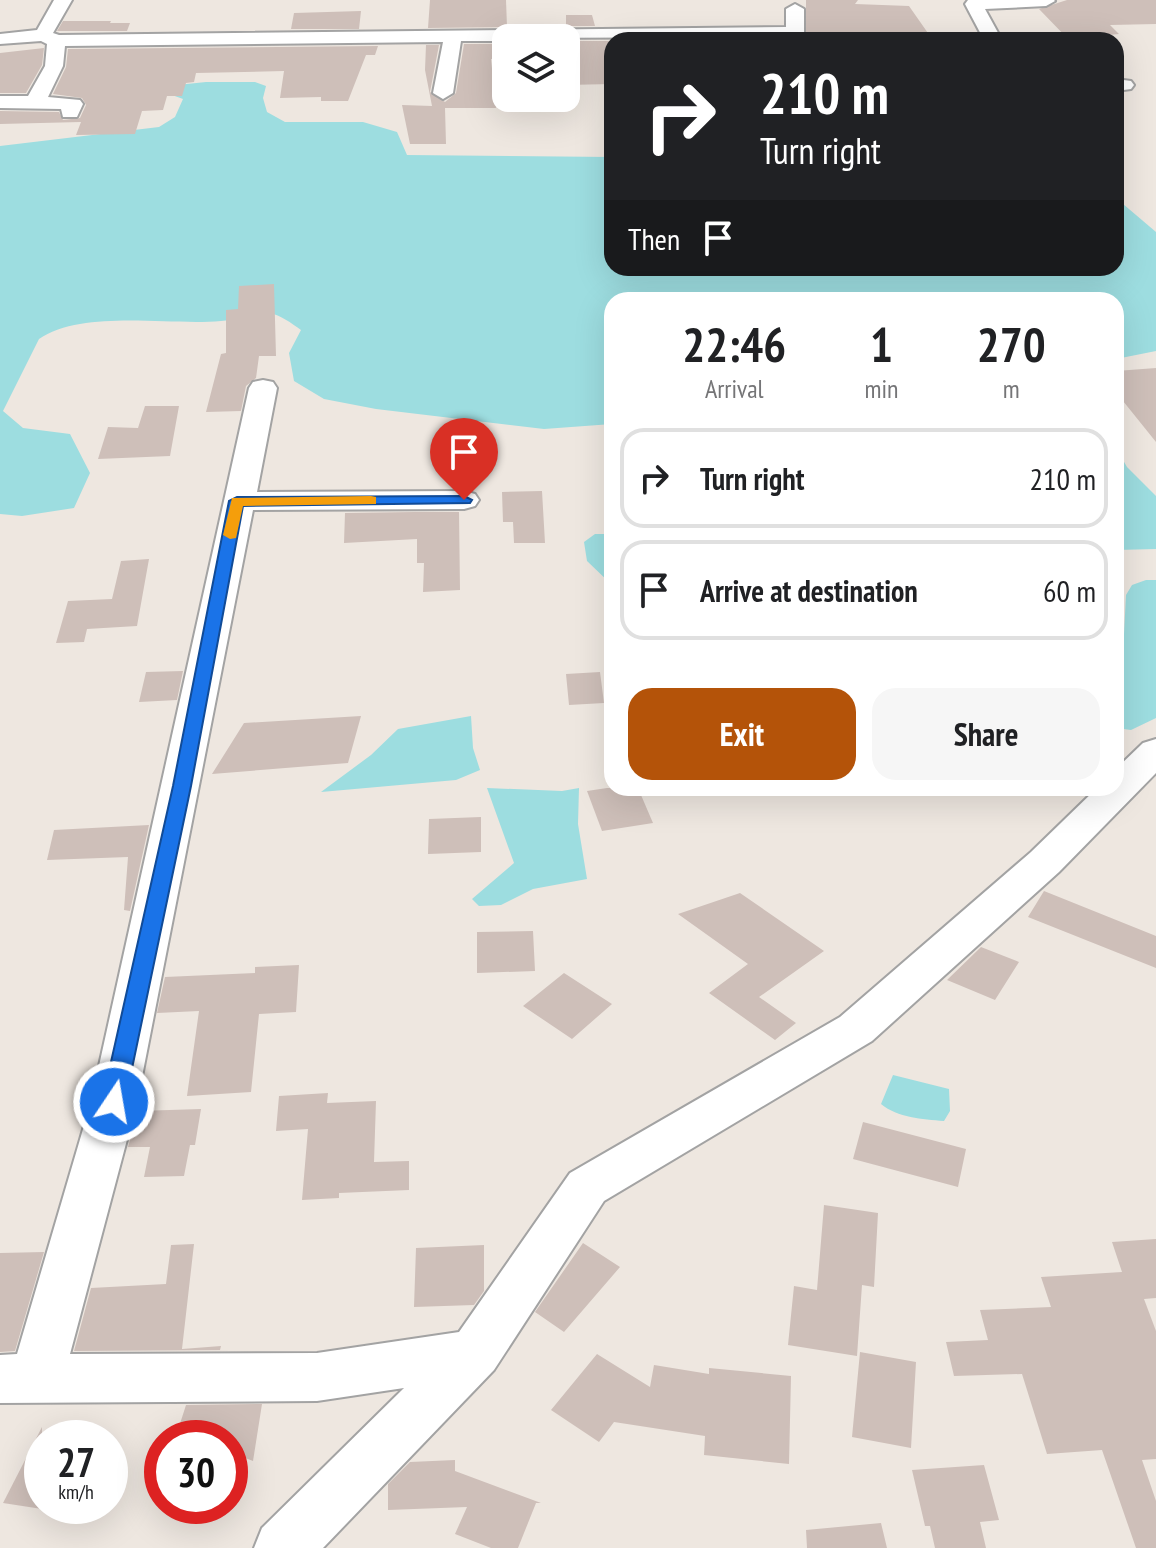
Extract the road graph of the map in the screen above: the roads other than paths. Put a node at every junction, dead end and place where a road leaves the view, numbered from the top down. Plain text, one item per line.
1 (63, 0) edge
2 (1046, 1) edge
3 (795, 9) dead end
4 (795, 32) edge
5 (989, 32) edge
6 (604, 35) edge
7 (453, 37) junction
8 (50, 38) junction
9 (0, 39) edge
10 (443, 93) dead end
11 (0, 102) edge
12 (35, 102) junction
13 (70, 113) dead end
14 (263, 388) dead end
15 (464, 500) dead end
16 (237, 501) junction
17 (1156, 751) edge
18 (1124, 783) edge
19 (1111, 796) edge
20 (475, 1353) junction
21 (18, 1378) edge
22 (283, 1548) edge

1 - 8 street
2 - 5 street
3 - 4 street
6 - 7 street
7 - 8 street
7 - 10 street
8 - 9 street
8 - 12 street
11 - 12 street
12 - 13 street
14 - 16 street
15 - 16 street
16 - 21 street
17 - 18 street
19 - 20 street
20 - 21 street
20 - 22 street

